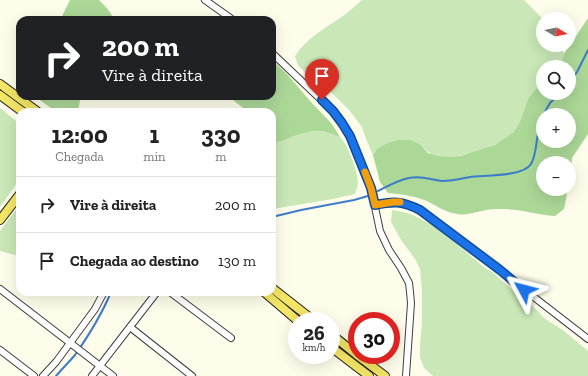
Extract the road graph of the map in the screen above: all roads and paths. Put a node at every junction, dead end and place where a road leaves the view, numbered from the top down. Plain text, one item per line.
1 (204, 0) edge
2 (227, 16) edge
3 (276, 57) edge
4 (0, 84) edge
5 (0, 95) edge
6 (16, 96) edge
7 (22, 100) edge
8 (18, 108) edge
9 (33, 108) edge
10 (16, 199) edge
11 (375, 205) junction
12 (0, 220) edge
13 (0, 289) edge
14 (276, 291) edge
15 (102, 296) edge
16 (154, 296) edge
17 (175, 296) edge
18 (269, 296) edge
19 (288, 312) edge
20 (303, 312) edge
21 (130, 327) junction
22 (231, 338) dead end
23 (588, 339) edge
24 (340, 341) edge
25 (72, 344) junction
26 (348, 348) edge
27 (0, 350) edge
28 (340, 354) edge
29 (369, 364) edge
30 (100, 366) junction
31 (34, 376) edge
32 (43, 376) edge
33 (92, 376) edge
34 (113, 376) edge
35 (192, 376) edge
36 (369, 376) edge
37 (385, 376) edge
38 (406, 376) edge

1 - 2 street
3 - 11 street
4 - 6 main road
5 - 8 main road
7 - 9 main road
10 - 12 main road
11 - 23 street
11 - 38 street
13 - 25 street
14 - 20 main road
15 - 25 street
16 - 21 street
17 - 22 street
18 - 19 main road
21 - 30 street
21 - 35 street
24 - 26 main road
25 - 30 street
25 - 32 street
27 - 31 street
28 - 36 main road
29 - 37 main road
30 - 33 street
30 - 34 street

